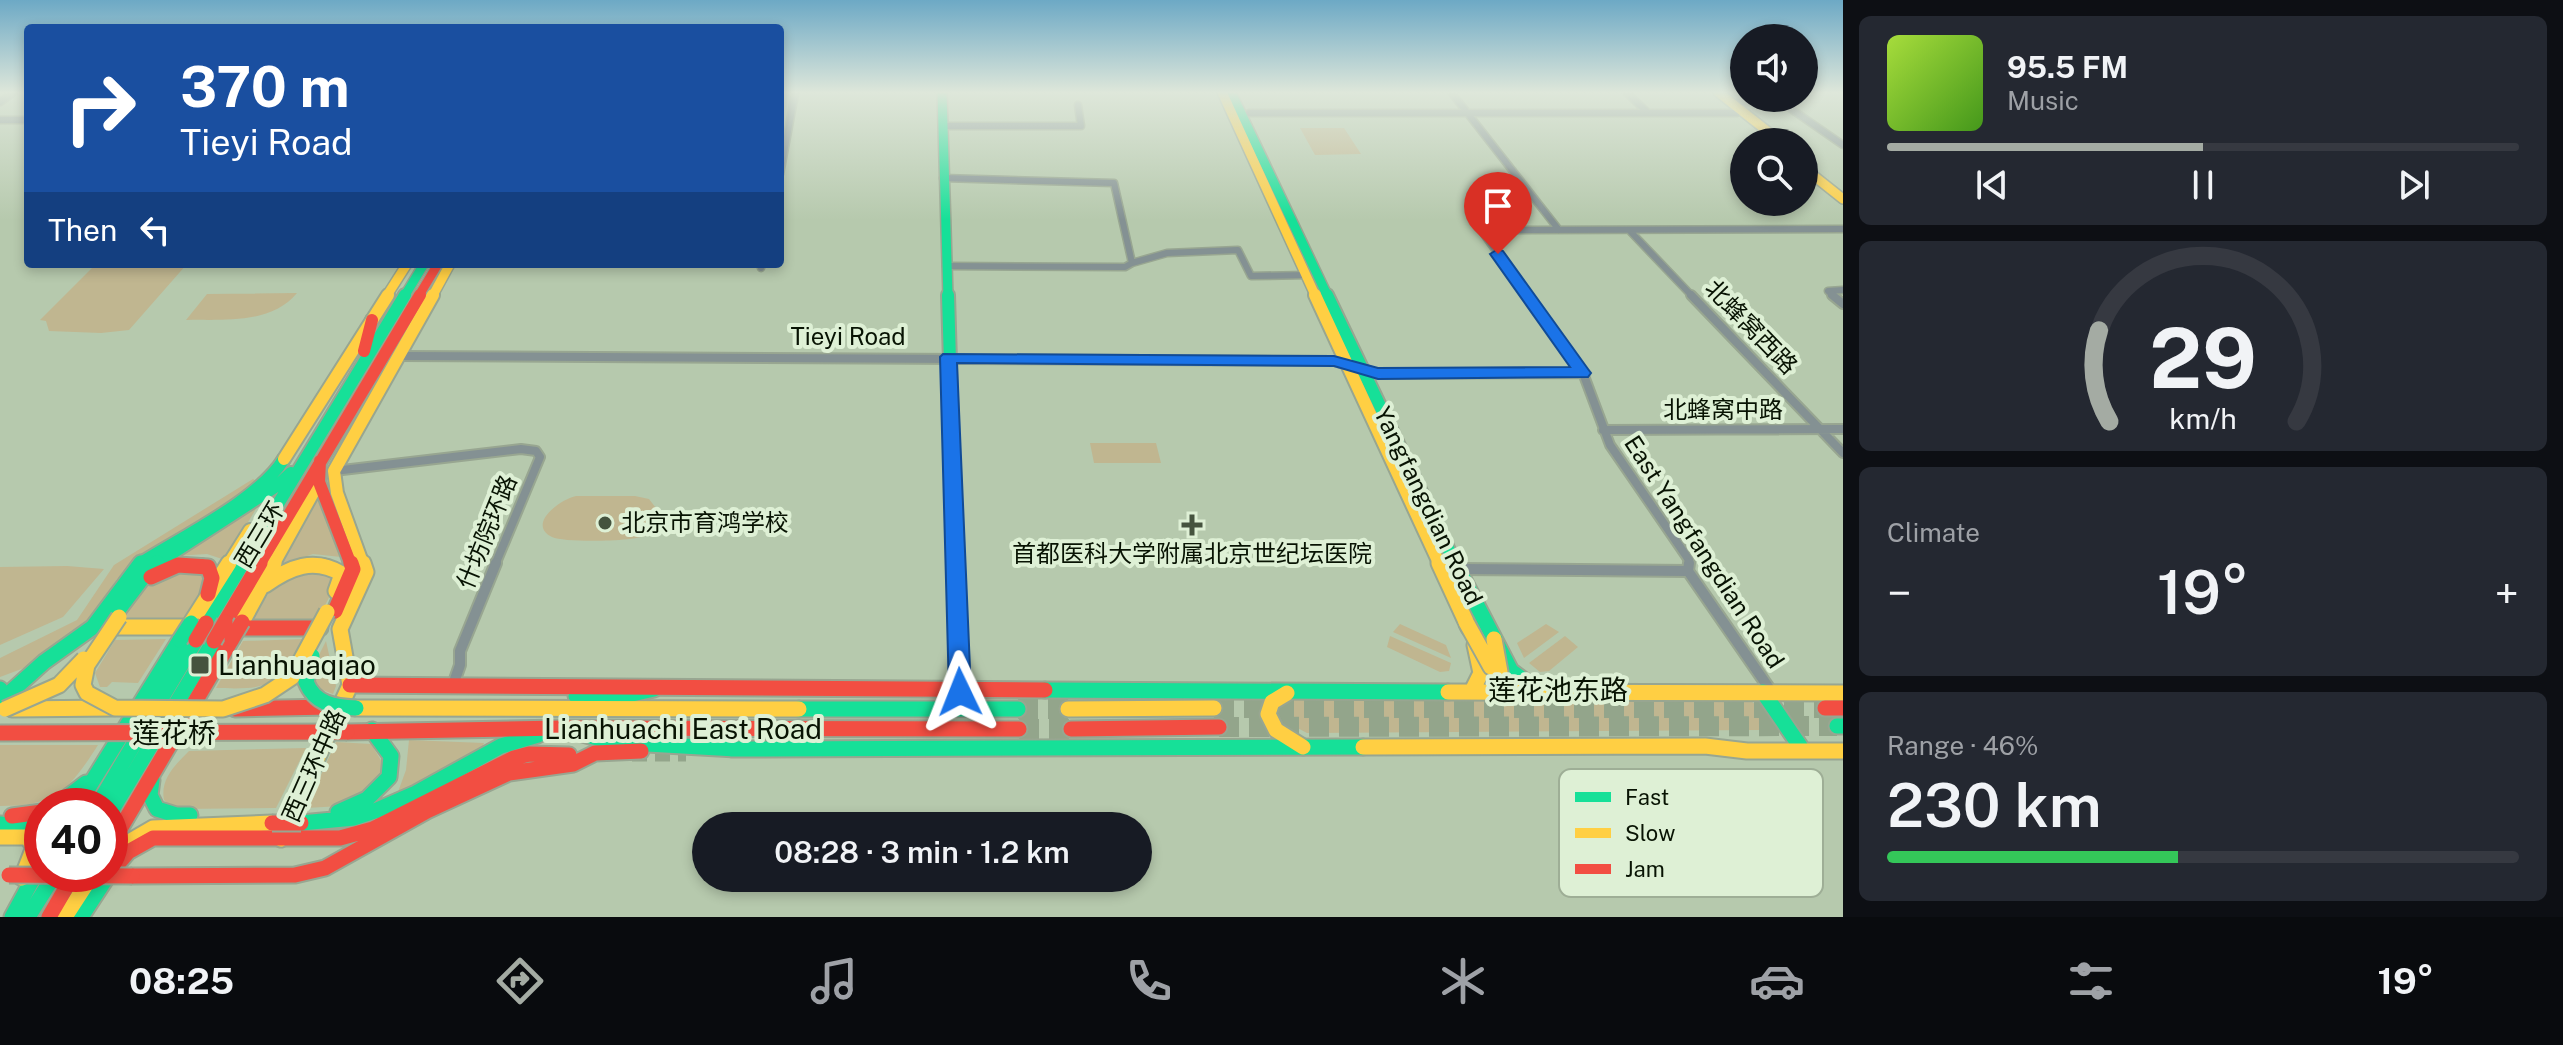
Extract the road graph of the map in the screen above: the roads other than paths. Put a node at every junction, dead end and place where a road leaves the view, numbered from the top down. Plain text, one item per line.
1 (942, 135) edge
2 (1242, 135) edge
3 (1250, 135) edge
4 (1485, 135) edge
5 (1818, 172) edge
6 (943, 178) junction
7 (1818, 179) edge
8 (1843, 192) edge
9 (1843, 199) edge
10 (1843, 229) edge
11 (1559, 230) junction
12 (1629, 230) junction
13 (1132, 263) junction
14 (946, 266) junction
15 (404, 268) edge
16 (422, 268) edge
17 (435, 268) edge
18 (448, 268) edge
19 (1307, 275) junction
20 (442, 281) junction
21 (1843, 290) edge
22 (1843, 304) edge
23 (372, 320) junction
24 (391, 338) junction
25 (399, 356) junction
26 (948, 357) junction
27 (1356, 367) junction
28 (358, 371) junction
29 (1583, 373) junction
30 (1821, 429) junction
31 (1843, 429) edge
32 (1603, 430) junction
33 (1843, 453) edge
34 (320, 459) junction
35 (304, 461) junction
36 (334, 471) junction
37 (319, 482) junction
38 (278, 485) junction
39 (1458, 569) junction
40 (1688, 571) junction
41 (260, 588) junction
42 (207, 599) junction
43 (331, 611) junction
44 (115, 618) junction
45 (1466, 622) junction
46 (93, 627) junction
47 (340, 629) junction
48 (1494, 639) junction
49 (44, 662) junction
50 (0, 682) edge
51 (350, 685) junction
52 (453, 685) junction
53 (1475, 687) junction
54 (1532, 687) junction
55 (654, 689) junction
56 (1290, 691) junction
57 (960, 692) junction
58 (1767, 692) junction
59 (1843, 693) edge
60 (2, 702) edge
61 (532, 706) junction
62 (330, 707) junction
63 (115, 708) junction
64 (1214, 708) tunnel mouth
65 (1825, 708) tunnel mouth
66 (1843, 708) edge
67 (223, 709) junction
68 (1018, 709) tunnel mouth
69 (1068, 709) tunnel mouth
70 (1219, 727) tunnel mouth
71 (561, 728) junction
72 (1019, 729) tunnel mouth
73 (1071, 729) tunnel mouth
74 (372, 730) junction
75 (347, 732) joint
76 (0, 733) edge
77 (1705, 746) junction
78 (1800, 746) junction
79 (1843, 748) edge
80 (736, 749) junction
81 (1305, 749) junction
82 (569, 755) dead end
83 (106, 761) junction
84 (152, 775) junction
85 (82, 788) edge
86 (89, 788) edge
87 (108, 788) edge
88 (125, 788) edge
89 (428, 805) junction
90 (0, 815) edge
91 (24, 816) edge
92 (128, 816) edge
93 (273, 818) junction
94 (302, 819) junction
95 (0, 824) edge
96 (24, 824) edge
97 (0, 837) edge
98 (281, 839) junction
99 (128, 843) edge
100 (128, 851) edge
101 (4, 875) edge
102 (25, 892) edge
103 (44, 892) edge
104 (64, 892) edge
105 (81, 892) edge
106 (98, 892) edge
107 (3, 917) edge
108 (12, 917) edge
109 (28, 917) edge
110 (49, 917) edge
111 (65, 917) edge
112 (81, 917) edge

1 - 6 main road
2 - 19 main road, Yangfangdian Road
3 - 27 main road, Yangfangdian Road
4 - 11 street
5 - 8 main road
6 - 13 street
6 - 14 main road
7 - 9 main road
10 - 12 street
11 - 12 street
11 - 29 street, East Yangfangdian Road
12 - 30 street, 北蜂窝西路
13 - 14 street
13 - 19 street
14 - 26 main road
15 - 23 main road
16 - 28 main road, 西三环
17 - 24 main road
18 - 20 main road
19 - 27 main road, Yangfangdian Road
20 - 24 main road
20 - 25 main road
21 - 22 street
23 - 28 main road
23 - 46 main road
24 - 34 main road, 西三环
25 - 26 street, Tieyi Road
25 - 36 main road
26 - 27 street, Tieyi Road
26 - 57 main road
27 - 29 street, Tieyi Road
27 - 39 main road, Yangfangdian Road
27 - 45 main road, Yangfangdian Road
28 - 35 main road, 西三环
29 - 32 street, East Yangfangdian Road
30 - 31 street, 北蜂窝中路
30 - 32 street, 北蜂窝中路
30 - 33 street, 北蜂窝西路
32 - 40 street, East Yangfangdian Road
34 - 37 main road
34 - 88 main road, 西三环, bridge
35 - 38 main road
35 - 87 main road, 西三环, bridge
36 - 47 main road
36 - 52 street, 什坊院环路
37 - 41 main road
37 - 43 main road
38 - 42 main road
38 - 44 main road
39 - 40 street
39 - 48 main road, Yangfangdian Road
40 - 58 street, East Yangfangdian Road
41 - 43 main road
41 - 84 main road, bridge
42 - 44 main road
42 - 83 main road, bridge
43 - 62 main road, bridge
43 - 67 main road, bridge
44 - 60 main road, bridge
44 - 63 main road, bridge
45 - 48 main road, bridge
45 - 53 main road, bridge
46 - 47 main road
46 - 49 main road
47 - 51 main road, 西三环中路
48 - 54 main road, Yangfangdian Road
49 - 50 main road
49 - 60 main road
51 - 52 main road
51 - 98 main road, 西三环中路
52 - 55 main road
53 - 54 main road, 莲花池东路
53 - 56 main road, 莲花池东路
54 - 58 main road, 莲花池东路
55 - 57 main road, Lianhuachi East Road
55 - 61 main road
56 - 57 main road, 莲花池东路
56 - 81 main road
58 - 59 main road, 莲花池东路
58 - 78 main road
60 - 63 main road, bridge
61 - 62 main road, Lianhuachi East Road, bridge
61 - 68 main road, Lianhuachi East Road
62 - 67 main road, bridge
63 - 67 main road, bridge
64 - 69 main road
65 - 66 main road
70 - 73 main road
71 - 72 main road, Lianhuachi East Road
71 - 74 main road, Lianhuachi East Road
71 - 80 main road
71 - 94 main road
74 - 75 main road, Lianhuachi East Road
74 - 94 main road
75 - 76 main road, 莲花桥, bridge
77 - 78 main road
77 - 79 main road
77 - 81 main road
78 - 79 main road
80 - 81 main road, Lianhuachi East Road
80 - 89 main road
82 - 89 main road
83 - 85 main road
83 - 86 main road
84 - 92 main road
84 - 93 main road
89 - 98 main road
89 - 101 main road, bridge
90 - 91 main road
93 - 94 main road
93 - 99 main road
95 - 96 main road
97 - 107 main road
98 - 100 main road, 西三环中路
102 - 108 main road
103 - 109 main road
104 - 110 main road
105 - 111 main road
106 - 112 main road, 西三环中路

